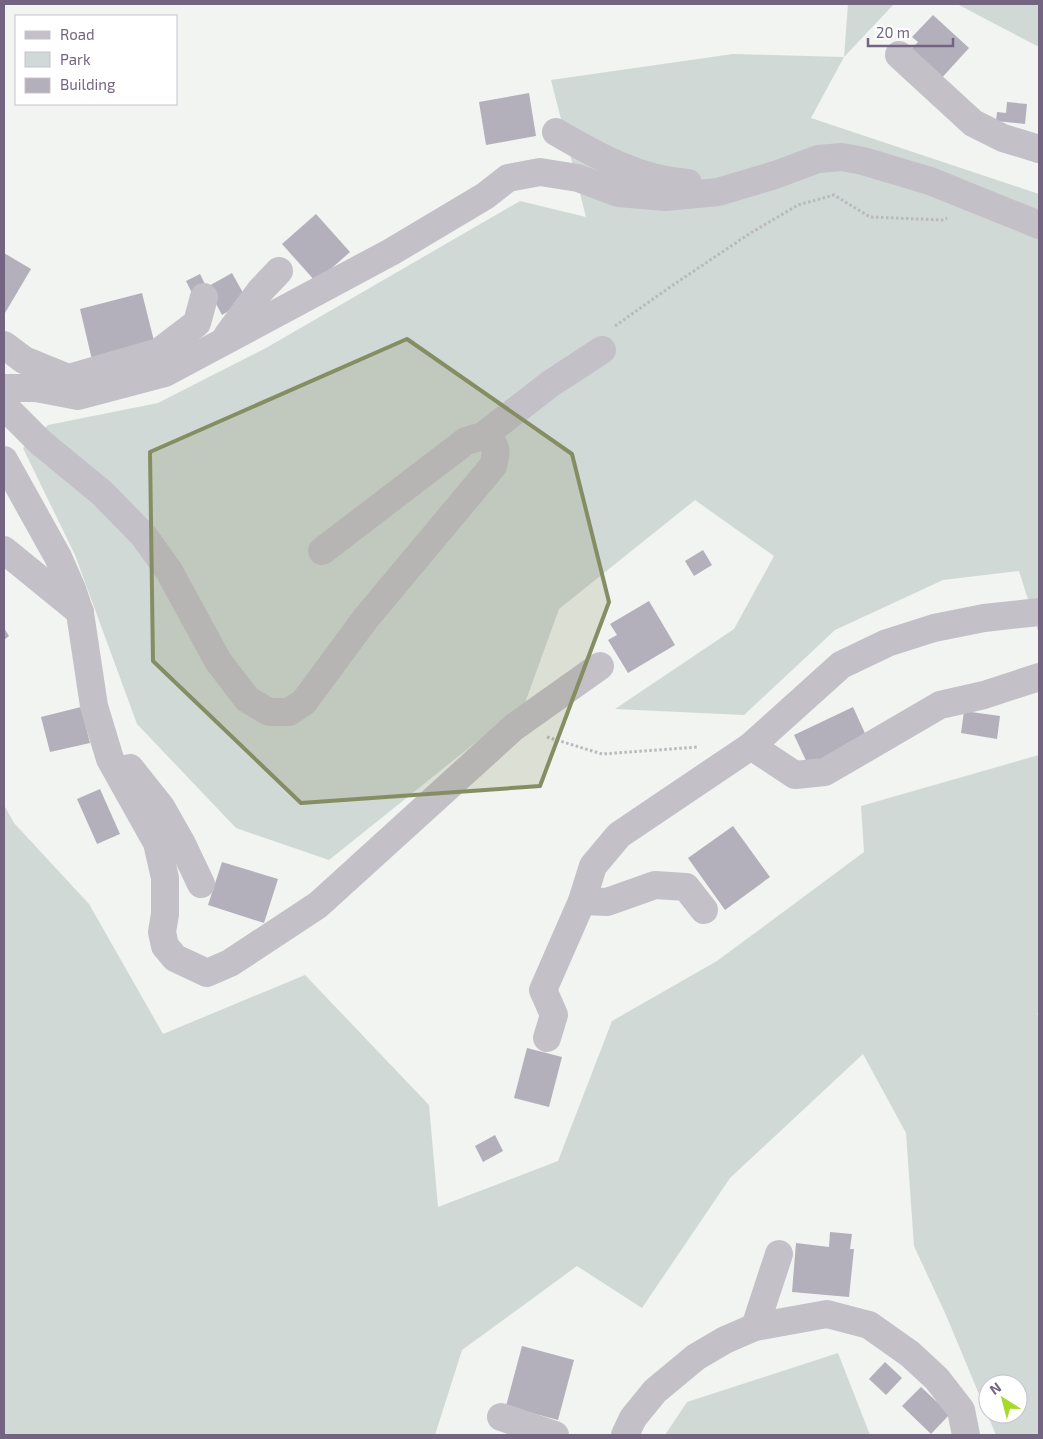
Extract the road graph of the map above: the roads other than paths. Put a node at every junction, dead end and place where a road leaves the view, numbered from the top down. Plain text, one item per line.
1 (899, 56) dead end
2 (556, 132) dead end
3 (1039, 149) edge
4 (749, 183) junction
5 (1039, 225) edge
6 (279, 270) dead end
7 (204, 297) dead end
8 (224, 341) junction
9 (4, 346) edge
10 (602, 350) road end
11 (68, 378) junction
12 (4, 388) edge
13 (36, 388) junction
14 (4, 406) edge
15 (483, 436) junction
16 (4, 460) edge
17 (4, 550) edge
18 (322, 551) dead end
19 (1039, 612) edge
20 (80, 613) junction
21 (600, 666) dead end
22 (1039, 678) edge
23 (94, 706) junction
24 (751, 746) junction
25 (200, 884) dead end
26 (582, 901) junction
27 (704, 910) dead end
28 (547, 1038) dead end
29 (779, 1254) dead end
30 (755, 1327) junction
31 (501, 1417) dead end
32 (555, 1435) edge
33 (625, 1435) edge
34 (966, 1435) edge

1 - 3 street
2 - 4 street
4 - 5 street
4 - 8 street
6 - 8 street
7 - 11 street
8 - 13 street
9 - 11 street
10 - 15 street
11 - 13 street
12 - 13 street
14 - 15 street
15 - 18 street
16 - 20 street
17 - 20 street
19 - 24 street
20 - 23 street
21 - 23 street
22 - 24 street
23 - 25 street
24 - 26 street
26 - 27 street
26 - 28 street
29 - 30 street
30 - 33 street
30 - 34 street
31 - 32 street

